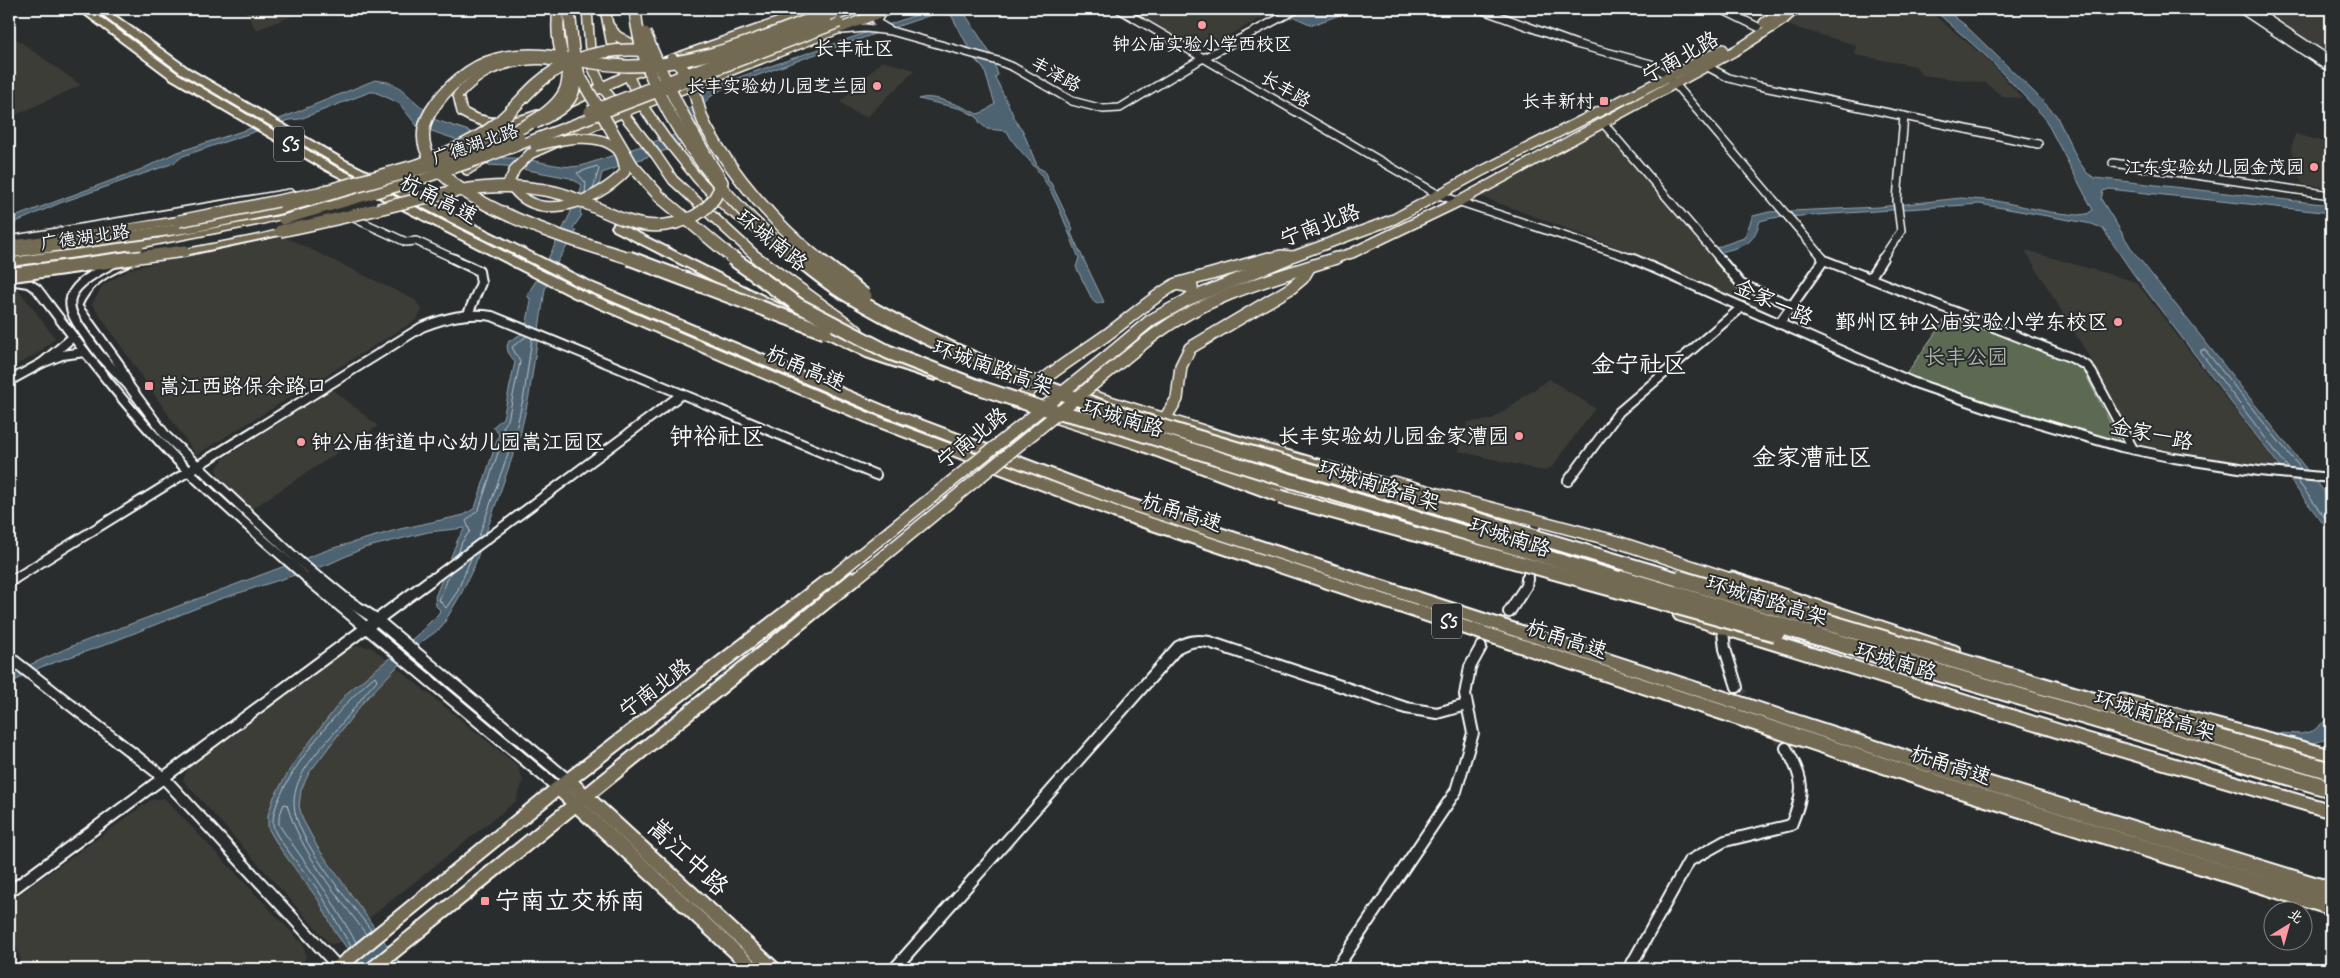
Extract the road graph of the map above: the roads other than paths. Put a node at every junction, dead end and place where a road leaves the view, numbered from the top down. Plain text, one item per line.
1 (83, 9) edge
2 (100, 9) edge
3 (558, 9) edge
4 (569, 9) edge
5 (587, 9) edge
6 (605, 9) edge
7 (637, 9) edge
8 (839, 9) edge
9 (854, 9) edge
10 (1119, 9) edge
11 (1297, 9) edge
12 (1481, 9) edge
13 (1492, 9) edge
14 (1721, 9) edge
15 (1782, 9) edge
16 (1795, 9) edge
17 (2241, 9) edge
18 (2252, 9) edge
19 (883, 10) edge
20 (1286, 12) edge
21 (823, 14) edge
22 (606, 21) junction
23 (1758, 27) junction
24 (891, 31) junction
25 (825, 34) junction
26 (675, 57) junction
27 (1201, 59) junction
28 (2331, 61) edge
29 (1706, 66) junction
30 (2331, 69) edge
31 (628, 75) junction
32 (1672, 80) junction
33 (602, 87) junction
34 (642, 106) junction
35 (623, 112) junction
36 (1904, 116) junction
37 (1603, 123) junction
38 (2038, 144) dead end
39 (485, 159) junction
40 (449, 162) junction
41 (2113, 162) dead end
42 (421, 164) junction
43 (1439, 195) junction
44 (2331, 196) edge
45 (1458, 202) junction
46 (374, 205) junction
47 (345, 214) junction
48 (9, 240) edge
49 (9, 245) edge
50 (9, 253) edge
51 (512, 254) junction
52 (1298, 257) junction
53 (1824, 260) junction
54 (9, 264) edge
55 (1309, 268) junction
56 (9, 275) edge
57 (1871, 277) junction
58 (1279, 278) junction
59 (9, 280) edge
60 (1176, 284) junction
61 (1289, 289) junction
62 (583, 290) junction
63 (1187, 300) junction
64 (1793, 306) junction
65 (1742, 307) junction
66 (468, 314) junction
67 (1779, 324) junction
68 (911, 331) junction
69 (825, 332) junction
70 (73, 337) junction
71 (85, 352) junction
72 (42, 363) junction
73 (1040, 380) junction
74 (9, 381) edge
75 (129, 386) junction
76 (981, 388) junction
77 (682, 394) junction
78 (1016, 403) junction
79 (1165, 419) junction
80 (1196, 429) junction
81 (1145, 446) junction
82 (2133, 449) junction
83 (192, 468) junction
84 (876, 475) dead end
85 (2331, 478) edge
86 (1568, 482) dead end
87 (1536, 520) junction
88 (1528, 564) junction
89 (1731, 579) junction
90 (9, 582) edge
91 (1509, 612) tunnel mouth
92 (376, 619) junction
93 (365, 628) junction
94 (1722, 628) junction
95 (1896, 644) junction
96 (1481, 647) tunnel mouth
97 (12, 660) edge
98 (1909, 664) junction
99 (1737, 686) tunnel mouth
100 (1466, 705) junction
101 (1786, 748) tunnel mouth
102 (2331, 756) edge
103 (2331, 771) edge
104 (163, 777) junction
105 (563, 784) junction
106 (2331, 789) edge
107 (580, 799) junction
108 (2331, 810) edge
109 (2331, 890) edge
110 (9, 892) edge
111 (2331, 907) edge
112 (339, 967) edge
113 (372, 969) edge
114 (754, 969) edge
115 (774, 969) edge
116 (894, 969) edge
117 (1336, 969) edge
118 (1629, 969) edge

1 - 51 highway, 杭甬高速 / S5
2 - 51 highway, 杭甬高速 / S5
3 - 42 highway, bridge
4 - 76 highway, 环城南路高架, bridge
5 - 33 main road
6 - 22 main road
7 - 46 highway, bridge
7 - 68 highway, 环城南路高架, bridge
8 - 21 highway
9 - 21 main road, 广德湖北路
10 - 27 street, 长丰路
11 - 20 street, 丰泽路
12 - 13 street
12 - 32 street
14 - 23 street
15 - 23 main road, 宁南北路
16 - 29 main road, 宁南北路
17 - 30 street
18 - 28 street
19 - 24 street
19 - 25 main road
19 - 39 main road, 广德湖北路, bridge
20 - 27 street, 丰泽路
21 - 26 main road
21 - 40 main road, 广德湖北路, bridge
21 - 69 highway, bridge
22 - 26 main road
22 - 31 main road
23 - 32 main road, 宁南北路
24 - 25 street, 丰泽路
24 - 27 street, 丰泽路
25 - 34 main road
26 - 31 main road
27 - 43 street, 长丰路
29 - 32 main road, 宁南北路
29 - 36 street
31 - 33 main road
31 - 34 main road
32 - 37 main road, 宁南北路
32 - 43 main road, 宁南北路
32 - 53 street
33 - 35 main road
33 - 40 main road, bridge
34 - 35 main road
34 - 73 main road, 环城南路
35 - 39 main road, bridge
35 - 78 main road, 环城南路
36 - 38 street
36 - 57 street
37 - 45 main road, 宁南北路
37 - 64 street
39 - 46 main road, bridge
39 - 54 main road, 广德湖北路, bridge
40 - 50 main road, 广德湖北路, bridge
41 - 44 street
42 - 49 highway, bridge
42 - 68 highway, bridge
43 - 45 street, 金家一路
43 - 52 main road, 宁南北路
45 - 55 main road, 宁南北路
45 - 65 street, 金家一路
46 - 56 highway, bridge
46 - 69 highway, bridge
46 - 75 street, bridge
47 - 48 street
47 - 66 street
47 - 75 street
51 - 62 highway, 杭甬高速 / S5
52 - 60 main road
52 - 63 main road, 宁南北路
53 - 57 street
53 - 64 street
55 - 58 main road, 宁南北路
55 - 61 main road
57 - 82 street
58 - 61 main road
58 - 107 main road, 宁南北路, bridge
59 - 70 street
60 - 63 main road
60 - 73 main road
61 - 79 main road
62 - 109 highway, 杭甬高速 / S5
62 - 111 highway, 杭甬高速 / S5
63 - 105 main road, 宁南北路, bridge
64 - 67 street
65 - 67 street, 金家一路
65 - 86 street
66 - 77 street
66 - 83 street
67 - 82 street, 金家一路
68 - 95 highway, 环城南路高架, bridge
69 - 76 highway, bridge
70 - 71 street
70 - 72 street
71 - 72 street
71 - 83 street
72 - 74 street
73 - 78 main road
73 - 79 main road, 环城南路
75 - 83 street
76 - 98 highway, 环城南路高架, bridge
77 - 84 street
77 - 92 street
78 - 81 main road, 环城南路
79 - 80 main road, 环城南路
79 - 81 main road
80 - 87 main road, 环城南路
80 - 95 highway, bridge
81 - 88 main road, 环城南路
81 - 98 highway, bridge
82 - 85 street, 金家一路
83 - 90 street
83 - 92 street
83 - 93 street
87 - 88 street
87 - 89 main road, 环城南路
88 - 91 street
88 - 94 main road, 环城南路
89 - 94 street
89 - 102 main road, 环城南路
92 - 93 street
92 - 105 street
93 - 104 street
93 - 105 street
94 - 99 street
94 - 108 main road, 环城南路
95 - 103 highway, 环城南路高架, bridge
96 - 100 street
97 - 104 street
98 - 106 highway, 环城南路高架, bridge
100 - 116 street
100 - 117 street
101 - 118 street
104 - 110 street
104 - 112 street
105 - 107 main road, 嵩江中路
105 - 112 main road, 宁南北路
107 - 113 main road, 宁南北路
107 - 114 main road, 嵩江中路
107 - 115 main road, 嵩江中路

